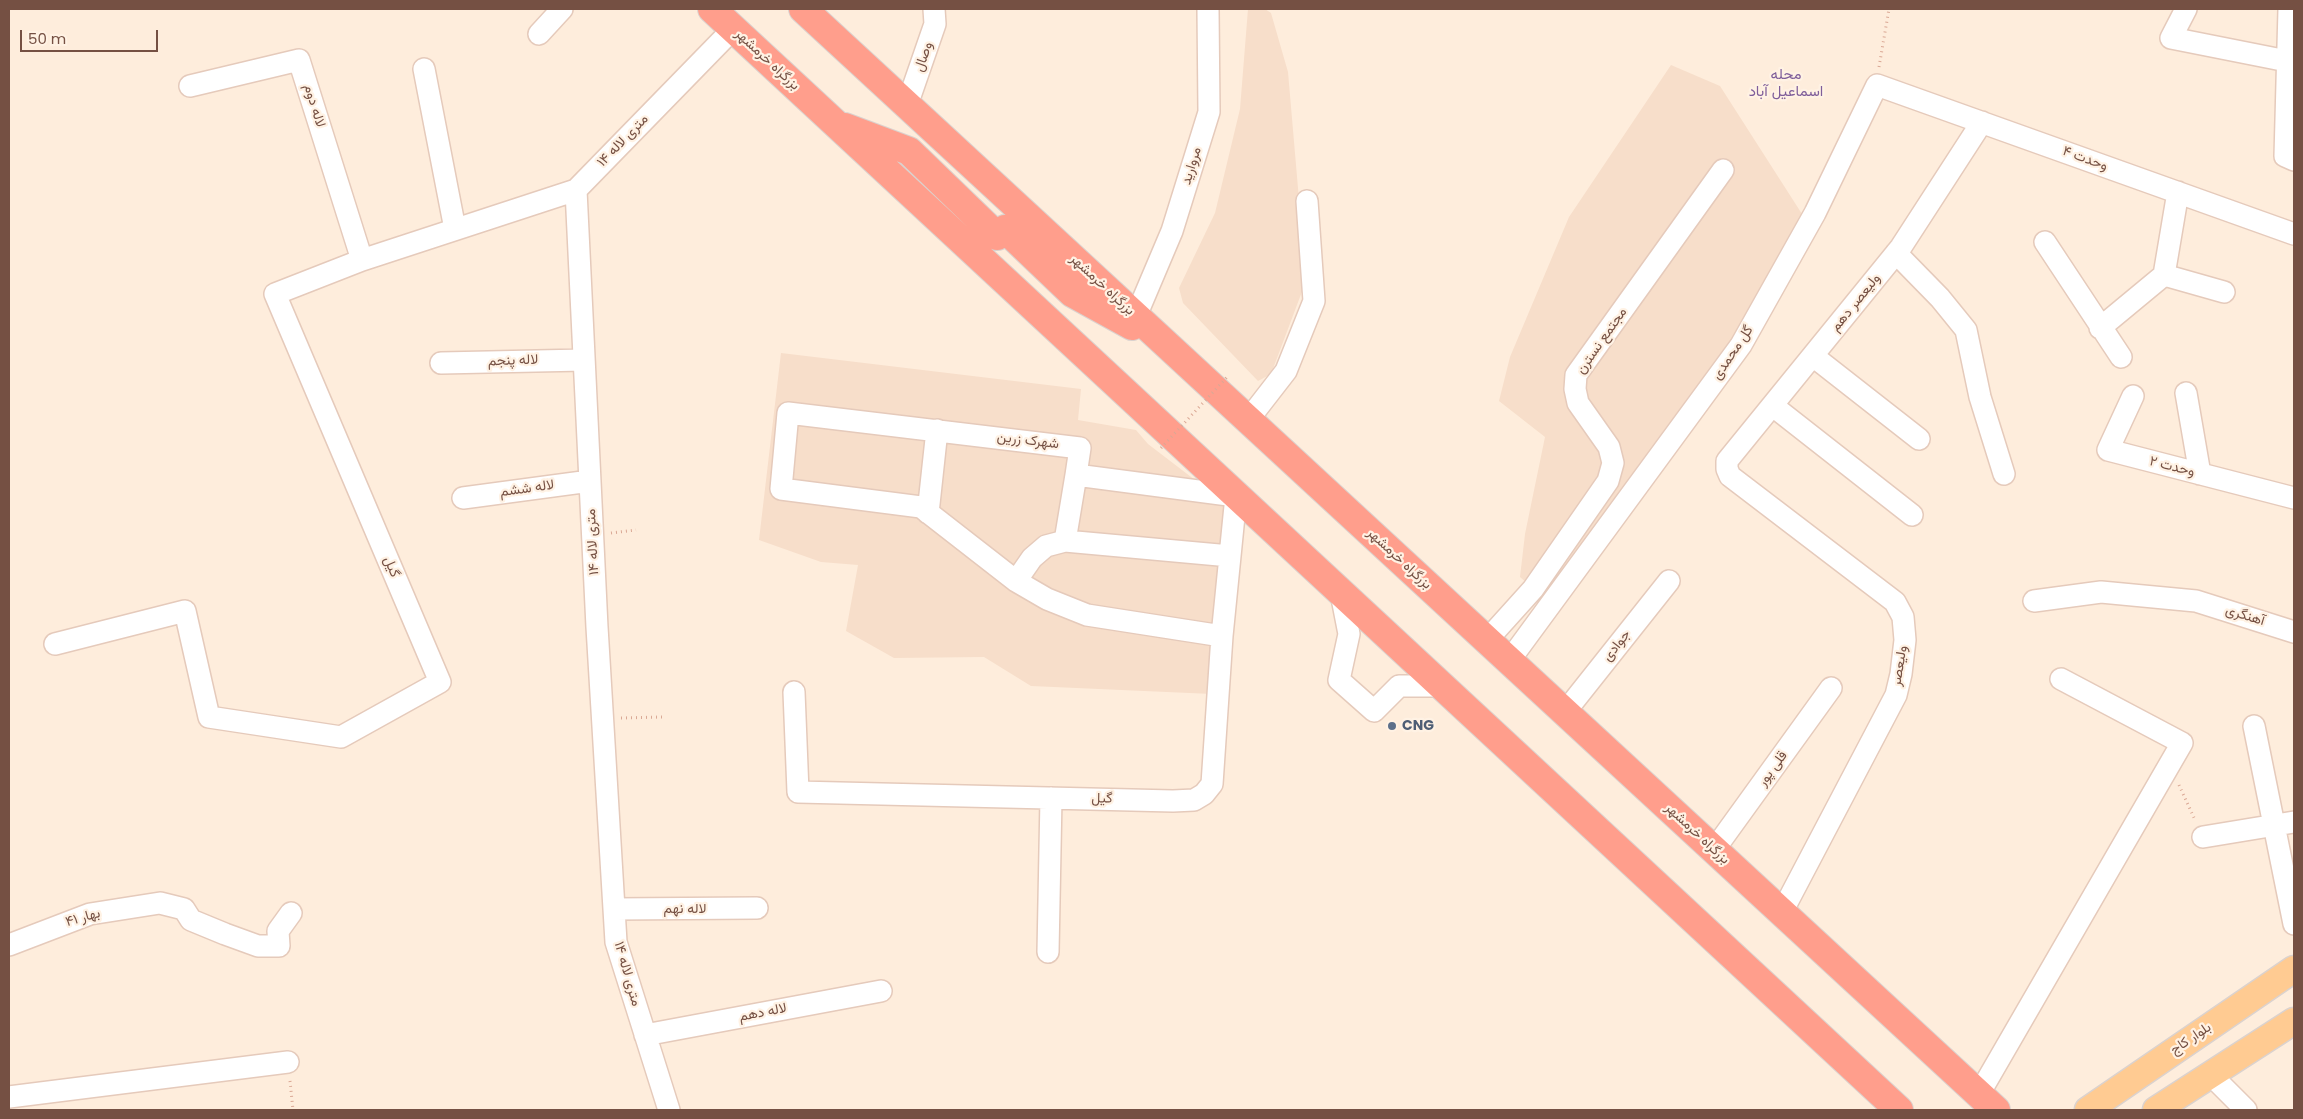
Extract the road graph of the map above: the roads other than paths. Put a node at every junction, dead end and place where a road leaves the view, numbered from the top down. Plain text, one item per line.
1 (562, 9) edge
2 (712, 9) edge
3 (803, 9) edge
4 (934, 9) edge
5 (1208, 9) edge
6 (2186, 9) edge
7 (2289, 9) edge
8 (733, 29) junction
9 (539, 34) dead end
10 (2287, 61) junction
11 (424, 69) dead end
12 (1877, 84) joint
13 (190, 86) dead end
14 (907, 105) junction
15 (1982, 122) junction
16 (835, 123) junction
17 (2294, 160) edge
18 (1723, 170) dead end
19 (576, 190) junction
20 (2178, 192) junction
21 (1307, 200) dead end
22 (1008, 225) junction
23 (455, 229) junction
24 (2294, 234) edge
25 (2045, 242) dead end
26 (1896, 253) junction
27 (977, 255) junction
28 (362, 260) junction
29 (2164, 275) junction
30 (2224, 292) dead end
31 (1136, 316) junction
32 (2100, 328) junction
33 (1166, 344) junction
34 (1813, 356) junction
35 (2121, 357) dead end
36 (584, 360) junction
37 (441, 363) dead end
38 (2186, 393) dead end
39 (2133, 396) dead end
40 (1773, 406) junction
41 (1248, 420) junction
42 (937, 430) junction
43 (1919, 439) dead end
44 (2004, 474) dead end
45 (2200, 474) junction
46 (1076, 475) junction
47 (1730, 476) joint
48 (590, 480) junction
49 (1236, 496) junction
50 (463, 498) dead end
51 (2294, 498) edge
52 (928, 513) junction
53 (1912, 515) dead end
54 (1065, 541) junction
55 (1230, 556) junction
56 (1016, 581) junction
57 (1669, 581) dead end
58 (1341, 593) junction
59 (2034, 601) dead end
60 (2294, 632) edge
61 (1222, 636) junction
62 (1487, 640) junction
63 (55, 644) dead end
64 (1509, 661) junction
65 (2061, 679) dead end
66 (1441, 686) junction
67 (1831, 688) dead end
68 (794, 692) dead end
69 (1565, 712) junction
70 (2254, 726) dead end
71 (1051, 798) junction
72 (2294, 822) edge
73 (2273, 825) junction
74 (2203, 837) road end
75 (1714, 850) junction
76 (757, 908) dead end
77 (614, 909) junction
78 (1782, 912) junction
79 (291, 913) dead end
80 (2294, 924) edge
81 (9, 945) edge
82 (1048, 952) dead end
83 (2294, 969) edge
84 (881, 991) dead end
85 (2294, 1021) edge
86 (646, 1035) junction
87 (288, 1062) road end
88 (2210, 1074) junction
89 (9, 1097) edge
90 (1987, 1102) edge
91 (669, 1110) edge
92 (1899, 1110) edge
93 (2088, 1110) edge
94 (2156, 1110) edge
95 (2246, 1110) edge

1 - 9 street
2 - 8 highway, بزرگراه خرمشهر
3 - 14 highway, بزرگراه خرمشهر
4 - 14 street, وصال
5 - 31 street, مروارید
6 - 10 street
7 - 10 street
8 - 16 highway, بزرگراه خرمشهر
8 - 19 street, ۱۴ متری لاله
10 - 17 street
11 - 23 street
12 - 15 street, وحدت ۴
12 - 64 street, گل محمدی
13 - 28 street, لاله دوم
14 - 22 highway, بزرگراه خرمشهر
15 - 20 street, وحدت ۴
15 - 26 street, ولیعصر دهم
16 - 22 highway
16 - 27 highway, بزرگراه خرمشهر
18 - 62 street, مجتمع نسترن
19 - 23 street, گیل
19 - 36 street, ۱۴ متری لاله
20 - 24 street, وحدت ۴
20 - 29 street
21 - 41 street
22 - 27 highway
22 - 31 highway, بزرگراه خرمشهر
22 - 33 highway
23 - 28 street, گیل
25 - 32 street
26 - 34 street, ولیعصر دهم
26 - 44 street
27 - 49 highway, بزرگراه خرمشهر
28 - 63 street, گیل
29 - 30 street
29 - 32 street
31 - 33 highway, بزرگراه خرمشهر
32 - 35 street
33 - 41 highway, بزرگراه خرمشهر
34 - 40 street, ولیعصر دهم
34 - 43 street
36 - 37 street, لاله پنجم
36 - 48 street, ۱۴ متری لاله
38 - 45 street
39 - 45 street, وحدت ۲
40 - 47 street, ولیعصر دهم
40 - 53 street
41 - 62 highway, بزرگراه خرمشهر
42 - 46 street, شهرک زرین
42 - 52 street
42 - 52 street, شهرک زرین
45 - 51 street, وحدت ۲
46 - 49 street
46 - 54 street
47 - 78 street, ولیعصر
48 - 50 street, لاله ششم
48 - 77 street, ۱۴ متری لاله
49 - 55 street, گیل
49 - 58 highway, بزرگراه خرمشهر
52 - 56 street
54 - 55 street
54 - 56 street
55 - 61 street, گیل
56 - 61 street
57 - 69 street, جوادی
58 - 66 highway, بزرگراه خرمشهر
58 - 66 street
59 - 60 street, آهنگری
61 - 71 street, گیل
62 - 64 highway, بزرگراه خرمشهر
64 - 69 highway, بزرگراه خرمشهر
65 - 90 street
66 - 92 highway, بزرگراه خرمشهر
67 - 75 street, قلی پور
68 - 71 street, گیل
69 - 75 highway, بزرگراه خرمشهر
70 - 73 street
71 - 82 street
72 - 73 street
73 - 74 street
73 - 80 street
75 - 78 highway, بزرگراه خرمشهر
76 - 77 street, لاله نهم
77 - 86 street, ۱۴ متری لاله
78 - 90 highway, بزرگراه خرمشهر
79 - 81 street, بهار ۴۱
83 - 93 main road, بلوار کاج
84 - 86 street, لاله دهم
85 - 88 main road
86 - 91 street, ۱۴ متری لاله
87 - 89 street
88 - 94 main road
88 - 95 street

